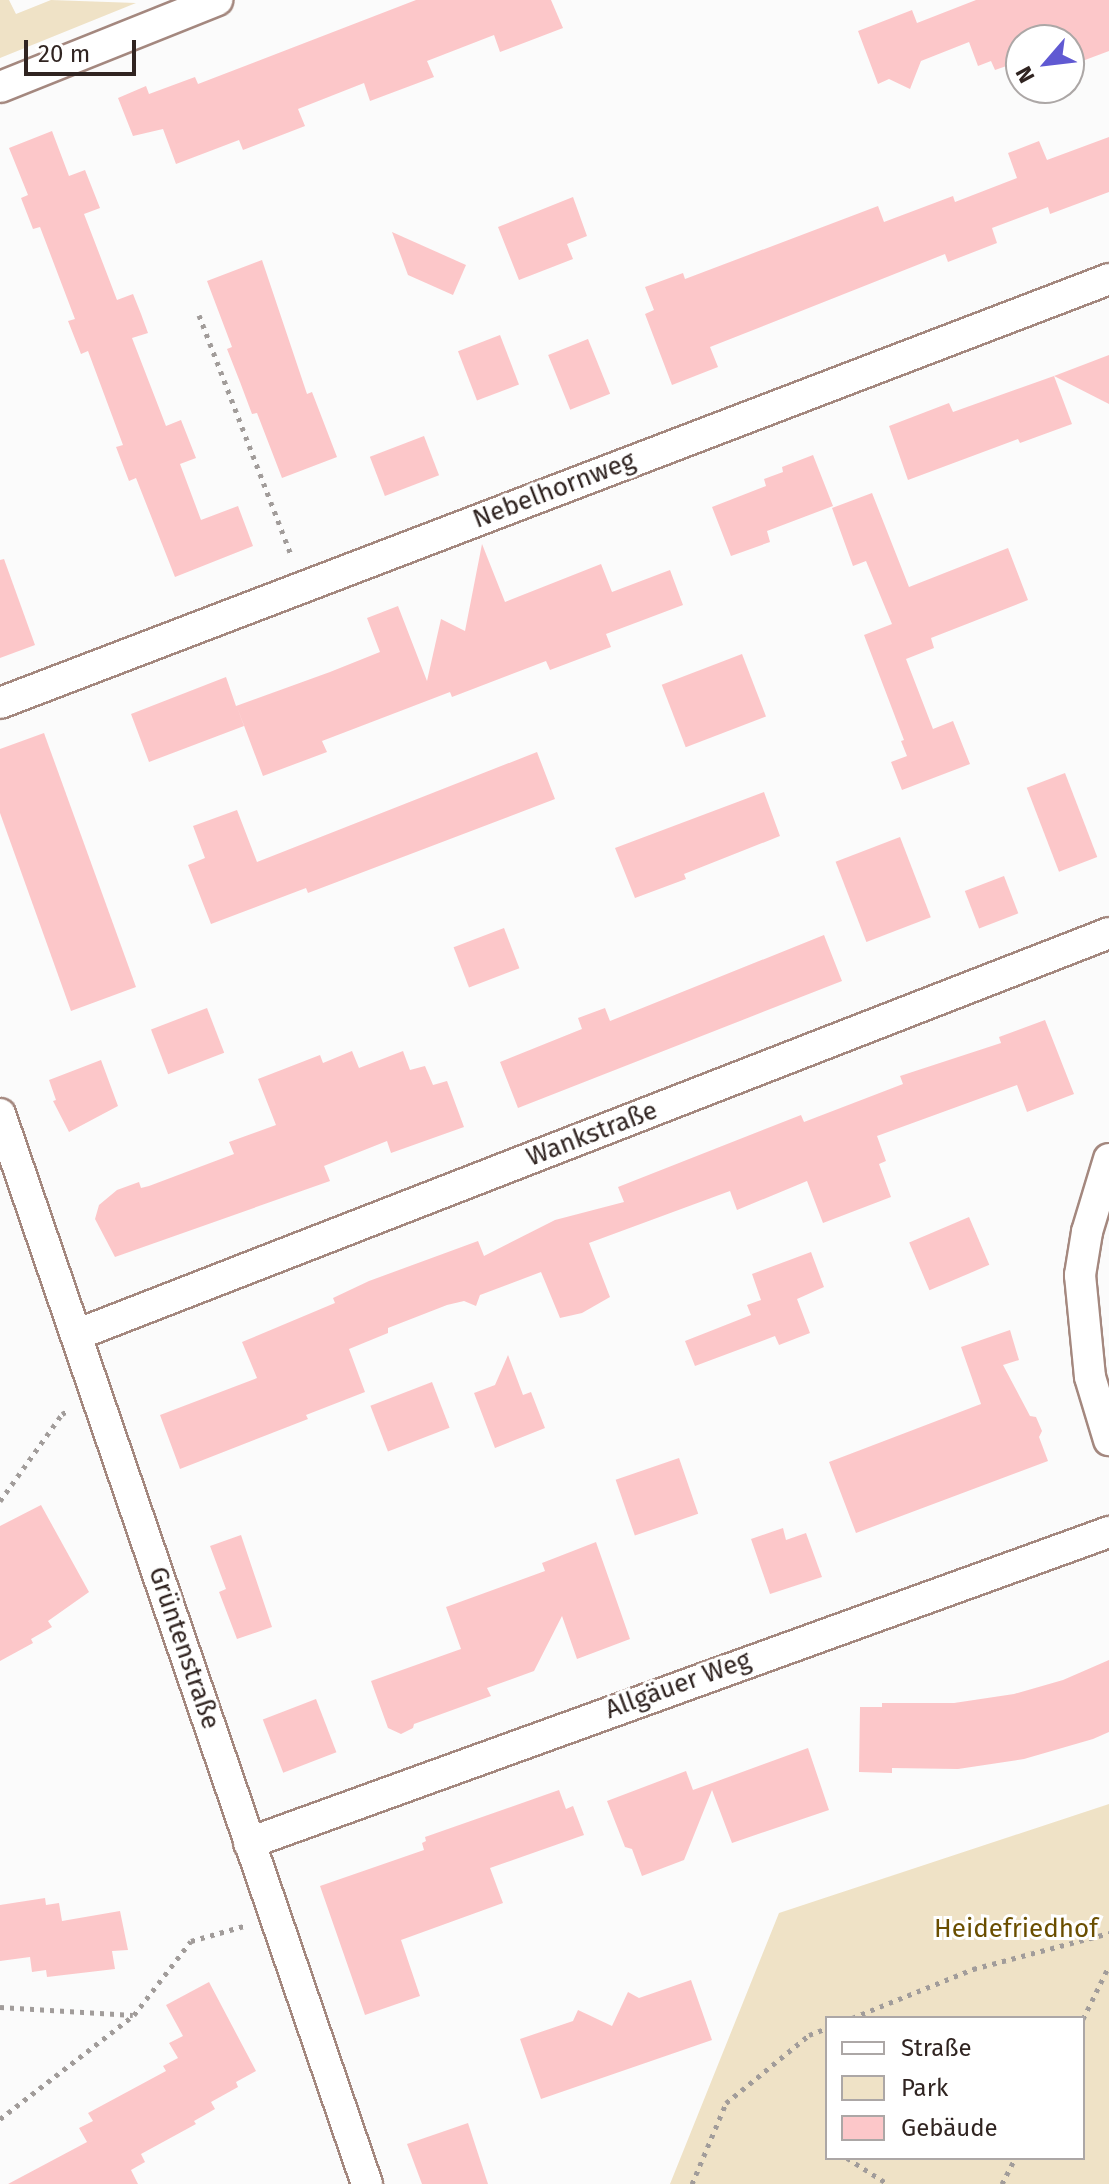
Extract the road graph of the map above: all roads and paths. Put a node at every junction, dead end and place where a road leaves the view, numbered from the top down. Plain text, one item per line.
1 (217, 0) edge
2 (0, 87) edge
3 (1109, 279) edge
4 (199, 315) dead end
5 (297, 568) dead end
6 (0, 703) edge
7 (1109, 933) edge
8 (0, 1114) edge
9 (1109, 1159) edge
10 (76, 1335) junction
11 (69, 1411) dead end
12 (1109, 1440) edge
13 (0, 1501) edge
14 (1109, 1532) edge
15 (249, 1843) junction
16 (244, 1926) dead end
17 (1109, 1933) edge
18 (1109, 1966) edge
19 (0, 2007) edge
20 (134, 2015) junction
21 (857, 2016) edge
22 (1084, 2016) edge
23 (825, 2029) edge
24 (0, 2119) edge
25 (850, 2160) edge
26 (1014, 2160) edge
27 (367, 2184) edge
28 (692, 2184) edge
29 (888, 2184) edge
30 (1002, 2184) edge

1 - 2 street
3 - 6 street, Nebelhornweg
4 - 5 path
7 - 10 street, Wankstraße
8 - 10 street, Grüntenstraße
9 - 12 street
10 - 15 street, Grüntenstraße
11 - 13 path
14 - 15 street, Allgäuer Weg
15 - 27 street, Grüntenstraße
16 - 20 path
17 - 21 path
18 - 22 path
19 - 20 path
20 - 24 path
23 - 28 path
25 - 29 path
26 - 30 path

